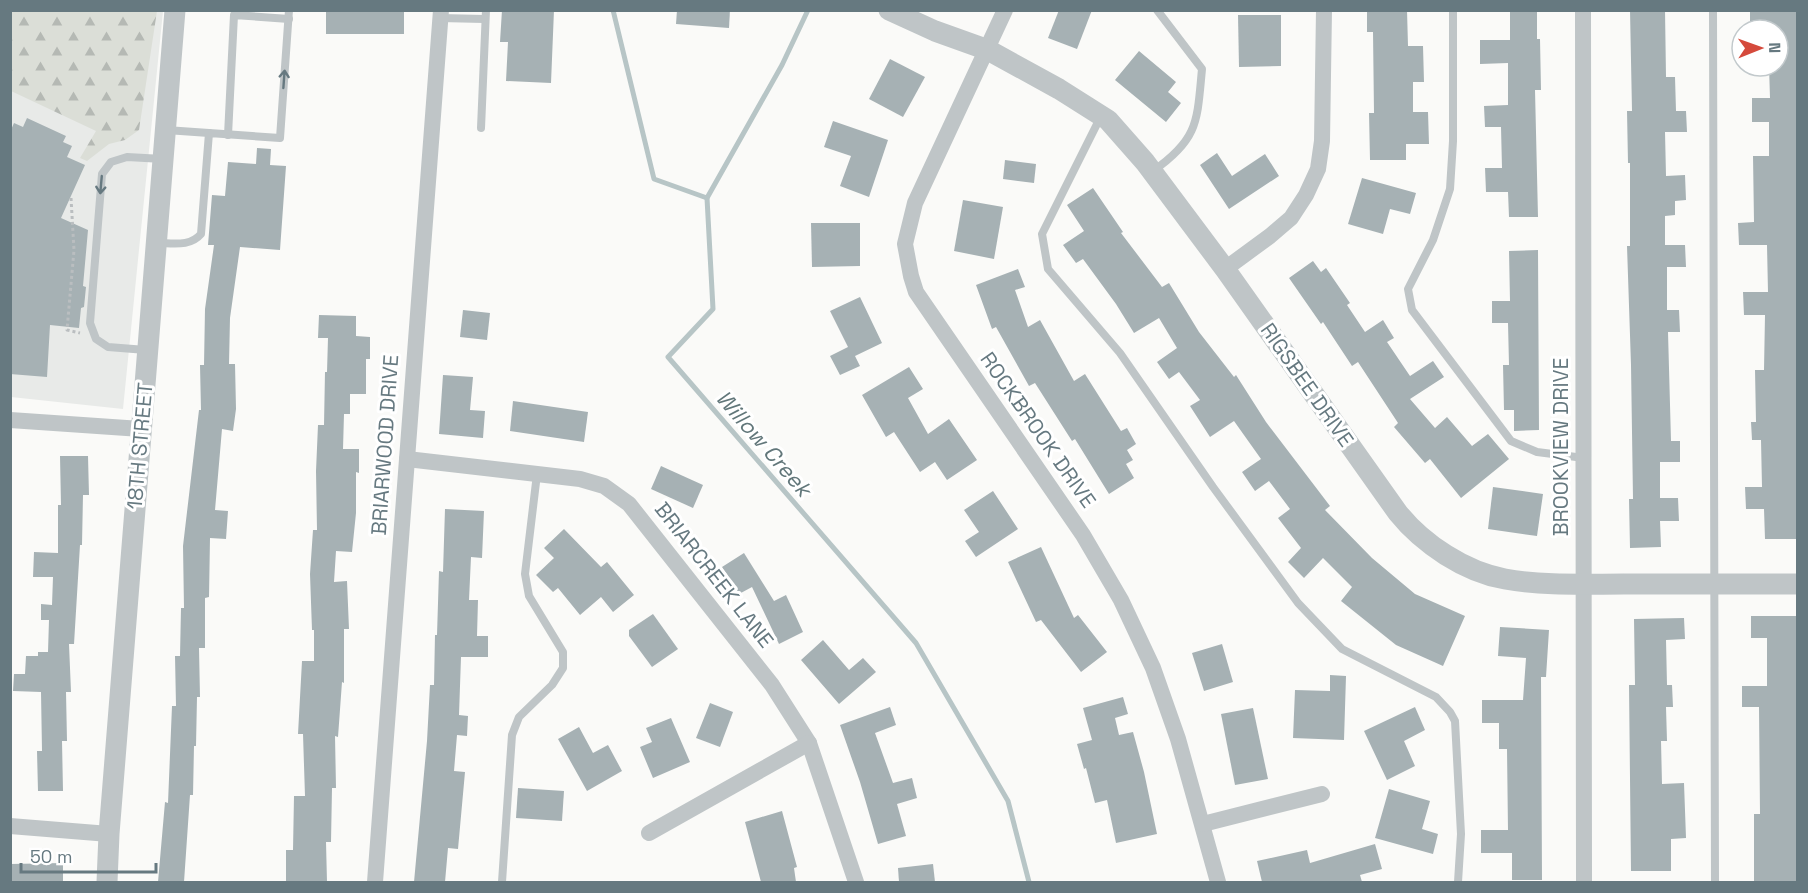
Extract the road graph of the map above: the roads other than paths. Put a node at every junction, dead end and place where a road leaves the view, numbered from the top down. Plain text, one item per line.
1 (175, 10) edge
2 (889, 10) edge
3 (1005, 10) edge
4 (1157, 10) edge
5 (1324, 10) edge
6 (1453, 10) edge
7 (1583, 10) edge
8 (1713, 10) edge
9 (440, 14) edge
10 (289, 15) edge
11 (485, 15) edge
12 (988, 50) junction
13 (1101, 116) junction
14 (481, 128) dead end
15 (166, 130) junction
16 (209, 133) junction
17 (228, 135) junction
18 (163, 159) junction
19 (1152, 171) junction
20 (157, 243) junction
21 (1225, 269) junction
22 (148, 350) junction
23 (10, 420) edge
24 (141, 429) junction
25 (1584, 458) junction
26 (407, 459) junction
27 (537, 474) junction
28 (1584, 584) junction
29 (1715, 584) junction
30 (1797, 584) edge
31 (809, 743) junction
32 (1322, 794) dead end
33 (1203, 824) junction
34 (10, 826) edge
35 (649, 833) dead end
36 (109, 834) junction
37 (107, 882) edge
38 (375, 882) edge
39 (502, 882) edge
40 (856, 882) edge
41 (1218, 882) edge
42 (1458, 882) edge
43 (1584, 882) edge
44 (1715, 882) edge

1 - 15 street, 18TH STREET
2 - 12 street, RIGSBEE DRIVE
3 - 12 street, ROCKBROOK DRIVE
4 - 19 lane
5 - 21 street
6 - 25 lane
7 - 25 street, BROOKVIEW DRIVE
8 - 29 lane
9 - 11 lane
9 - 26 street, BRIARWOOD DRIVE
10 - 17 lane
17 -> 10 lane
11 - 14 lane
12 - 13 street, RIGSBEE DRIVE
12 - 33 street, ROCKBROOK DRIVE
13 - 19 street, RIGSBEE DRIVE
13 - 42 lane
15 - 16 lane
15 - 18 street, 18TH STREET
16 - 17 lane
16 - 20 lane
18 - 20 street, 18TH STREET
18 -> 22 lane
19 - 21 street, RIGSBEE DRIVE
20 - 22 street, 18TH STREET
21 - 28 street, RIGSBEE DRIVE
22 - 24 street, 18TH STREET
23 - 24 street
24 - 36 street, 18TH STREET
25 - 28 street, BROOKVIEW DRIVE
26 - 27 street, BRIARCREEK LANE
26 - 38 street, BRIARWOOD DRIVE
27 - 31 street, BRIARCREEK LANE
27 - 39 lane
28 - 29 street, RIGSBEE DRIVE
28 - 43 street, BROOKVIEW DRIVE
29 - 30 street, RIGSBEE DRIVE
29 - 44 lane
31 - 35 street
31 - 40 street, BRIARCREEK LANE
32 - 33 street
33 - 41 street, ROCKBROOK DRIVE
34 - 36 street
36 - 37 street, 18TH STREET

